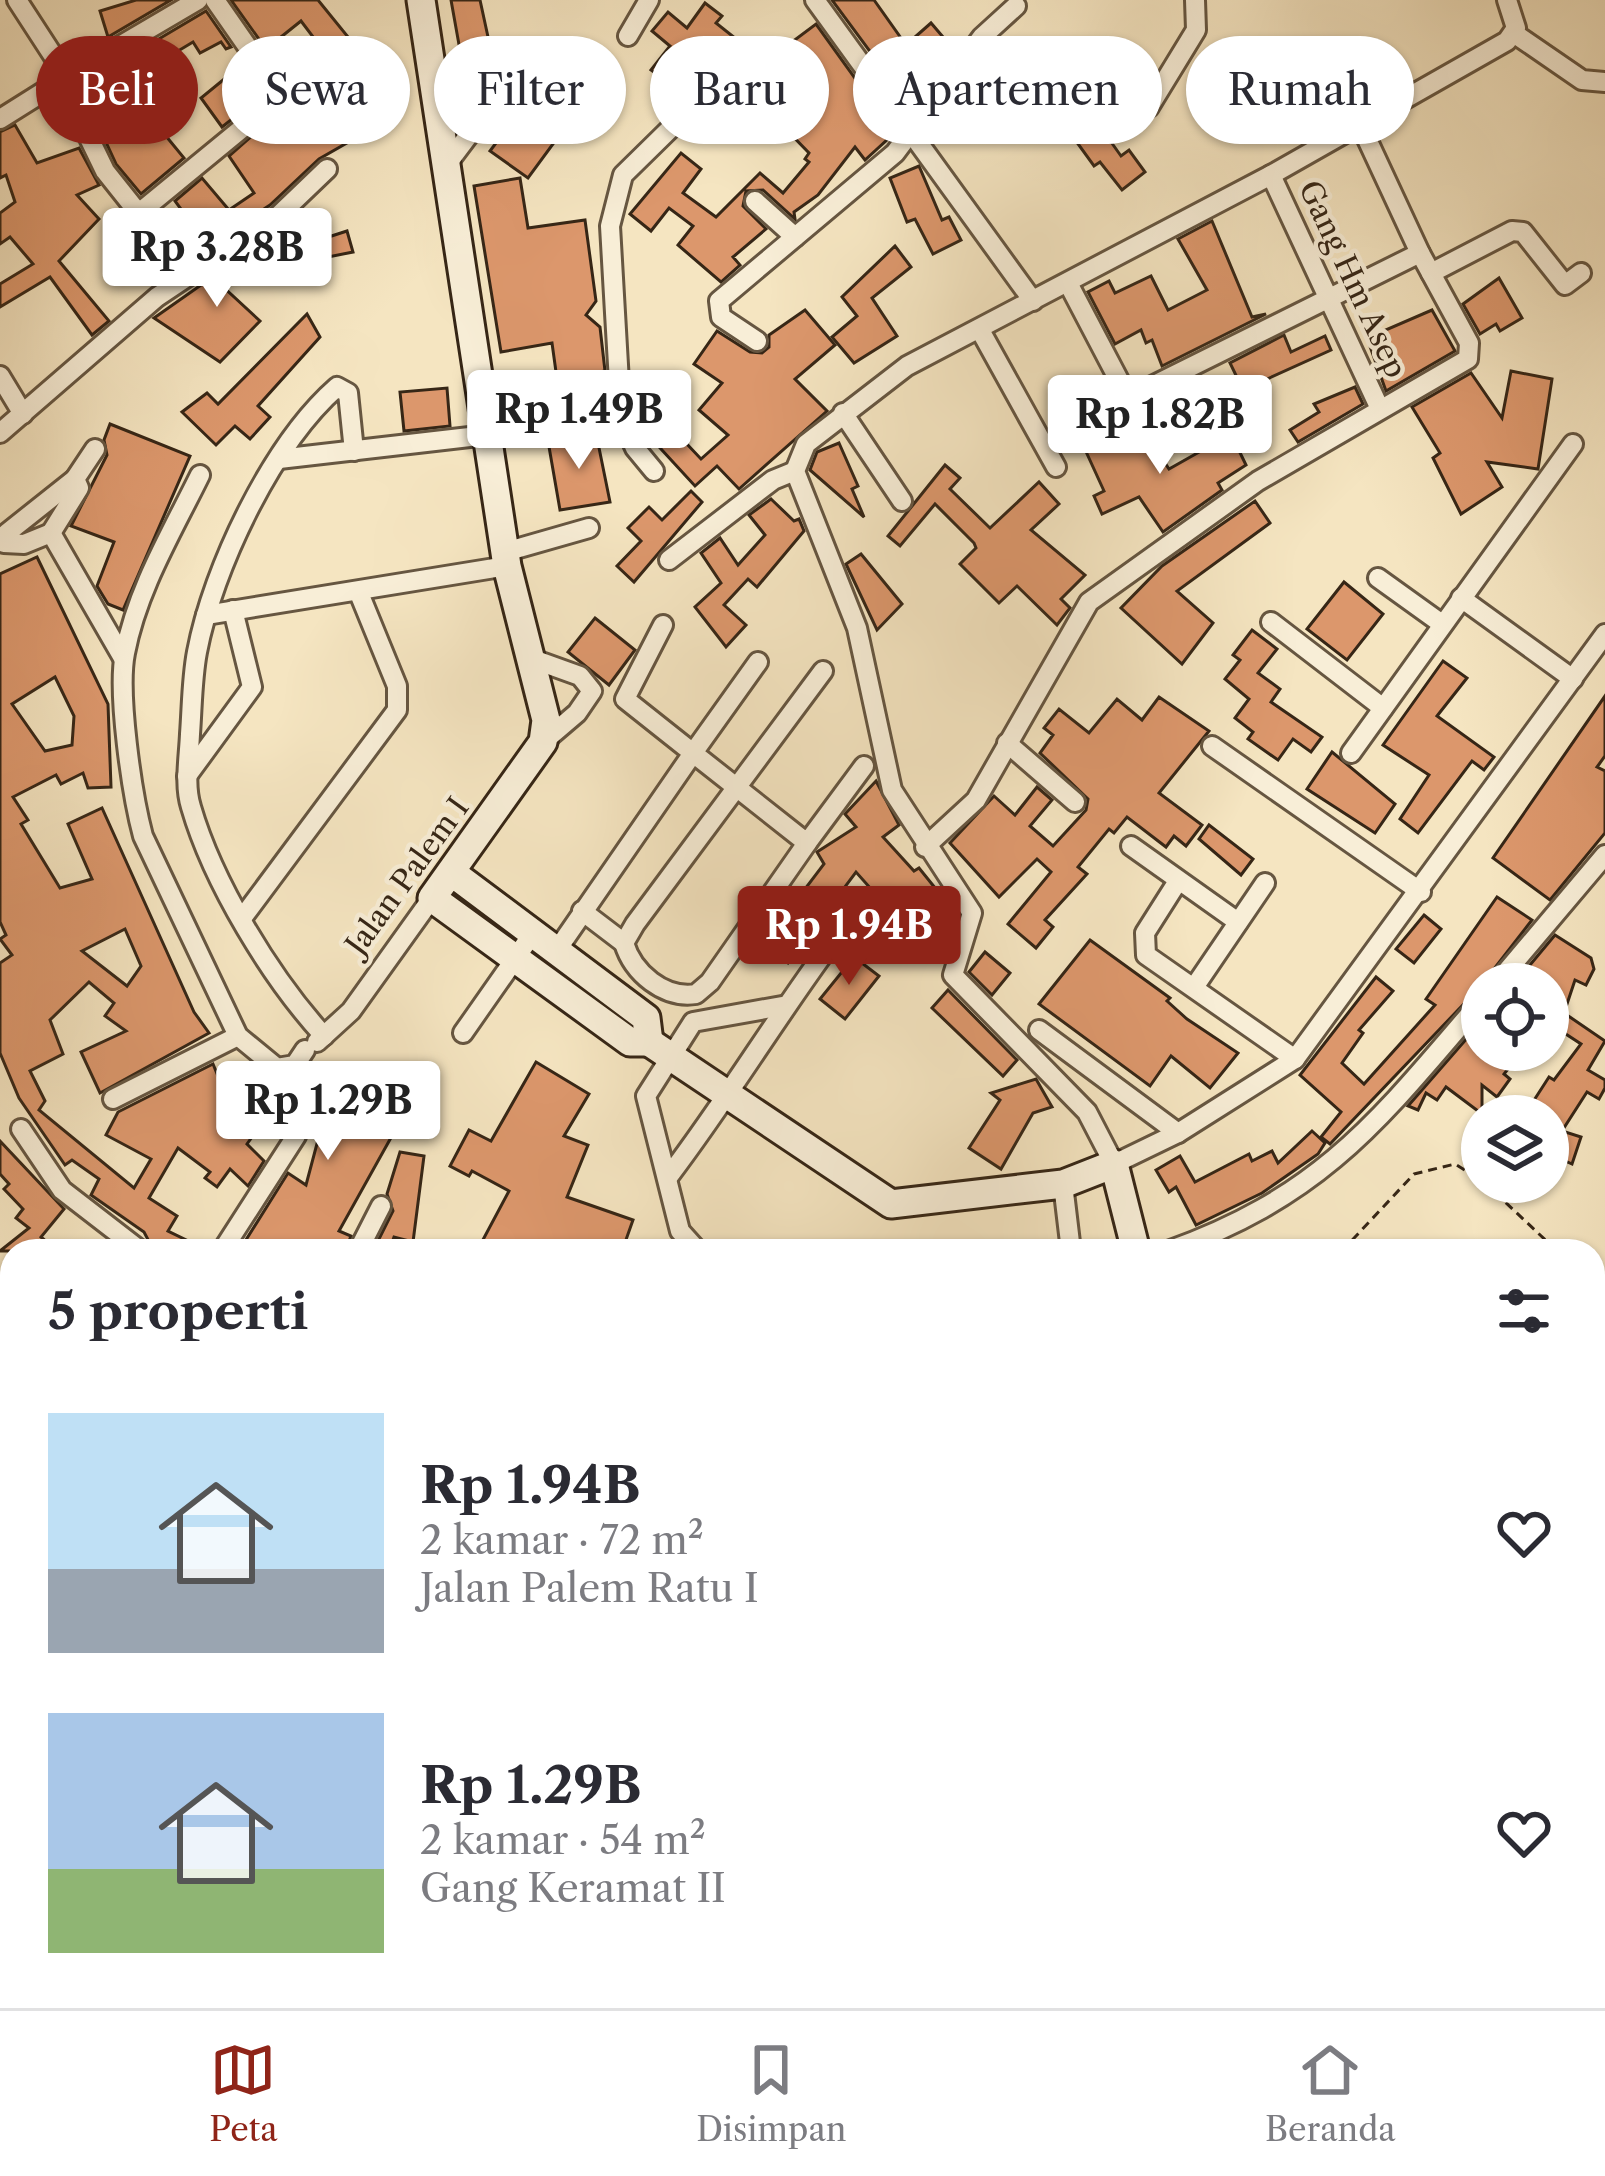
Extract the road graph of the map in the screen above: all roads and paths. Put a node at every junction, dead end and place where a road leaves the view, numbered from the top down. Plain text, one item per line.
1 (17, 0) edge
2 (198, 0) edge
3 (215, 0) edge
4 (421, 0) edge
5 (649, 0) edge
6 (815, 0) edge
7 (1195, 0) edge
8 (1507, 0) edge
9 (1016, 6) dead end
10 (1515, 34) junction
11 (40, 36) edge
12 (137, 36) edge
13 (628, 36) dead end
14 (984, 36) edge
15 (853, 51) edge
16 (434, 80) edge
17 (1605, 82) edge
18 (1162, 86) edge
19 (1414, 93) edge
20 (36, 96) edge
21 (0, 119) edge
22 (91, 144) edge
23 (444, 144) edge
24 (462, 144) edge
25 (652, 144) edge
26 (901, 144) edge
27 (921, 144) edge
28 (1325, 144) edge
29 (1369, 144) edge
30 (447, 164) junction
31 (327, 169) dead end
32 (1271, 175) junction
33 (755, 201) dead end
34 (139, 213) junction
35 (795, 237) junction
36 (1420, 253) junction
37 (1431, 273) junction
38 (1581, 273) dead end
39 (187, 274) junction
40 (1068, 283) junction
41 (1329, 300) junction
42 (1033, 302) junction
43 (980, 330) junction
44 (757, 341) dead end
45 (0, 376) edge
46 (618, 393) junction
47 (1130, 398) junction
48 (1380, 409) junction
49 (844, 413) junction
50 (23, 414) junction
51 (485, 422) junction
52 (1144, 428) dead end
53 (0, 433) edge
54 (1573, 444) dead end
55 (95, 448) dead end
56 (354, 452) junction
57 (279, 458) junction
58 (1056, 467) dead end
59 (654, 471) dead end
60 (795, 471) junction
61 (200, 475) dead end
62 (75, 479) junction
63 (902, 501) dead end
64 (589, 528) dead end
65 (51, 533) junction
66 (506, 559) junction
67 (669, 560) dead end
68 (1378, 578) dead end
69 (359, 592) junction
70 (1461, 598) junction
71 (232, 610) junction
72 (206, 615) junction
73 (1271, 622) dead end
74 (1442, 624) junction
75 (662, 625) dead end
76 (1605, 634) edge
77 (124, 658) junction
78 (530, 658) junction
79 (758, 662) dead end
80 (823, 671) dead end
81 (1573, 679) junction
82 (1383, 709) junction
83 (543, 742) junction
84 (1007, 743) junction
85 (1212, 746) dead end
86 (693, 753) junction
87 (1351, 753) dead end
88 (864, 766) dead end
89 (187, 776) junction
90 (735, 785) junction
91 (1075, 802) dead end
92 (807, 843) junction
93 (1131, 846) dead end
94 (925, 847) junction
95 (1604, 859) edge
96 (451, 872) junction
97 (1178, 881) junction
98 (1264, 883) dead end
99 (1421, 892) junction
100 (432, 898) junction
101 (856, 910) dead end
102 (582, 911) junction
103 (243, 917) junction
104 (1238, 922) junction
105 (533, 933) junction
106 (624, 943) junction
107 (557, 950) junction
108 (516, 959) junction
109 (1514, 963) edge
110 (602, 985) junction
111 (1195, 986) junction
112 (782, 1006) junction
113 (585, 1009) junction
114 (1461, 1024) edge
115 (1039, 1030) dead end
116 (463, 1033) dead end
117 (243, 1041) junction
118 (314, 1043) junction
119 (660, 1050) junction
120 (1295, 1059) junction
121 (729, 1095) junction
122 (113, 1099) dead end
123 (21, 1130) dead end
124 (1178, 1133) junction
125 (296, 1136) dead end
126 (1114, 1163) junction
127 (1461, 1168) edge
128 (669, 1176) junction
129 (1063, 1184) junction
130 (1506, 1203) edge
131 (381, 1206) dead end
132 (125, 1239) edge
133 (230, 1239) edge
134 (364, 1239) edge
135 (687, 1239) edge
136 (1070, 1239) edge
137 (1133, 1239) edge
138 (1195, 1239) edge
139 (1353, 1239) edge
140 (1544, 1239) edge

1 - 11 street
2 - 12 street
3 - 34 street
4 - 16 street
5 - 13 street
6 - 15 street
7 - 18 street
8 - 10 street
9 - 14 street
10 - 17 street
10 - 19 street
20 - 21 street
22 - 34 street
23 - 30 street
24 - 30 street
25 - 46 street
26 - 35 street
27 - 42 street
28 - 32 street
29 - 36 street
30 - 51 street
31 - 39 street
32 - 40 street
32 - 41 street, Gang Hm Asep
33 - 35 street
34 - 39 street
35 - 44 street
36 - 37 street
36 - 41 street
37 - 38 street
37 - 48 street
39 - 50 street
40 - 42 street
40 - 47 street
41 - 47 street
41 - 48 street, Gang Hm Asep
42 - 43 street
43 - 49 street
43 - 58 street
45 - 50 street
46 - 51 street
46 - 59 street
47 - 52 street
48 - 84 street
49 - 60 street
49 - 63 street
50 - 53 street
51 - 56 street
51 - 66 street
54 - 70 street
55 - 62 street
56 - 57 street
56 - 57 street
57 - 72 street
60 - 67 street
60 - 94 street
61 - 77 street
62 - 65 street
62 - 65 street
64 - 66 street
65 - 77 street
66 - 69 street
66 - 78 street
68 - 74 street
69 - 71 street
69 - 103 street
70 - 74 street
70 - 81 street
71 - 72 street
71 - 89 street
72 - 89 street
73 - 82 street
74 - 82 street
75 - 86 street
76 - 81 street
77 - 117 street
78 - 83 street
78 - 83 street, Jalan Palem I
79 - 86 street
80 - 90 street
81 - 99 street
82 - 87 street
83 - 96 street, Jalan Palem I
84 - 91 street
84 - 94 street
85 - 99 street
86 - 90 street
86 - 102 street
88 - 92 street
89 - 103 street
90 - 92 street
90 - 106 street
92 - 106 street
93 - 97 street
94 - 126 street
95 - 109 street
96 - 100 street, Jalan Palem I
96 - 105 street
97 - 104 street
97 - 111 street
98 - 104 street
99 - 120 street
100 - 108 street
100 - 118 street, Jalan Palem I
101 - 112 street
102 - 106 street
102 - 107 street
103 - 118 street
104 - 111 street
105 - 107 street
105 - 108 street
107 - 110 street
108 - 113 street
108 - 116 street
110 - 113 street
110 - 119 street
111 - 120 street
112 - 119 street
112 - 121 street
113 - 119 street
114 - 138 street
115 - 124 street
117 - 118 street
117 - 122 street
119 - 121 street
119 - 128 street
120 - 124 street
121 - 128 street
121 - 129 street
123 - 132 street
124 - 126 street
125 - 133 street
126 - 129 street
126 - 137 street
127 - 139 path
128 - 135 street
129 - 136 street
130 - 140 path
131 - 134 street

